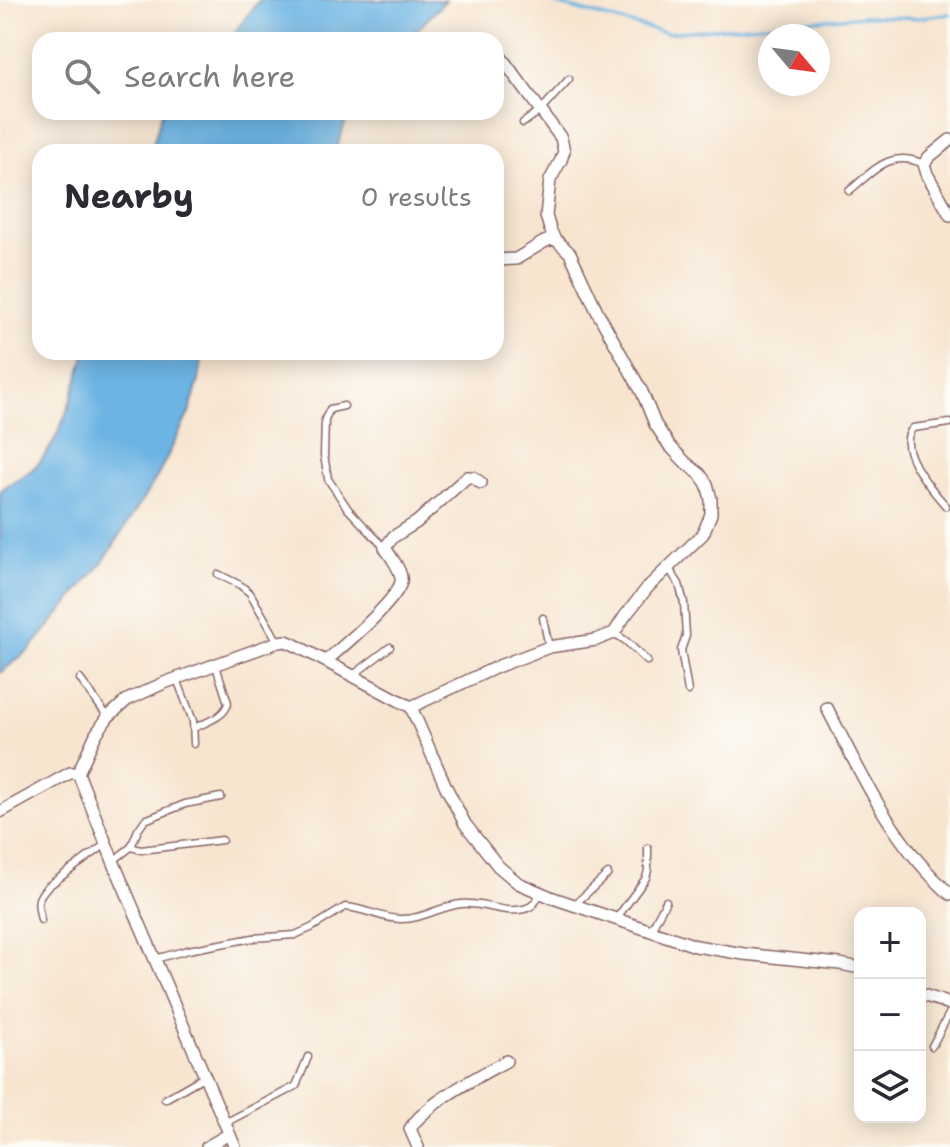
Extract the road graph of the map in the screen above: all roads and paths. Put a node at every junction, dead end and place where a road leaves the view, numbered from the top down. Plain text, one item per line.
1 (504, 61) edge
2 (569, 79) dead end
3 (541, 110) junction
4 (523, 123) dead end
5 (950, 140) edge
6 (924, 164) junction
7 (849, 191) dead end
8 (950, 215) edge
9 (554, 238) junction
10 (504, 260) edge
11 (344, 406) dead end
12 (950, 423) edge
13 (481, 483) dead end
14 (946, 506) dead end
15 (385, 548) junction
16 (668, 567) junction
17 (218, 574) dead end
18 (543, 618) dead end
19 (614, 633) junction
20 (278, 642) junction
21 (390, 647) dead end
22 (549, 647) junction
23 (326, 661) junction
24 (647, 661) dead end
25 (216, 666) junction
26 (352, 676) junction
27 (80, 679) dead end
28 (177, 679) junction
29 (688, 691) dead end
30 (411, 707) junction
31 (827, 708) dead end
32 (108, 717) junction
33 (194, 728) junction
34 (194, 744) dead end
35 (78, 773) junction
36 (221, 797) dead end
37 (0, 812) edge
38 (222, 840) dead end
39 (106, 844) junction
40 (131, 847) junction
41 (648, 848) dead end
42 (113, 861) junction
43 (608, 874) dead end
44 (541, 892) junction
45 (950, 894) edge
46 (666, 901) dead end
47 (575, 904) junction
48 (616, 919) junction
49 (41, 920) dead end
50 (651, 930) junction
51 (155, 959) junction
52 (854, 967) edge
53 (926, 996) edge
54 (950, 1004) edge
55 (950, 1012) edge
56 (932, 1046) dead end
57 (308, 1057) dead end
58 (506, 1061) dead end
59 (205, 1076) junction
60 (165, 1099) dead end
61 (227, 1129) junction
62 (207, 1147) edge
63 (235, 1147) edge
64 (418, 1147) edge

1 - 3 street
2 - 3 lane
3 - 4 lane
3 - 9 street
5 - 6 street
6 - 7 lane
6 - 8 street
9 - 10 street
9 - 16 street
11 - 15 lane
12 - 14 lane
13 - 15 street
15 - 23 street
16 - 19 street
16 - 29 lane
17 - 20 lane
18 - 22 lane
19 - 22 street
19 - 24 lane
20 - 23 street
20 - 25 street
21 - 26 lane
22 - 30 street
23 - 26 street
25 - 28 street
25 - 33 lane
26 - 30 street
27 - 32 lane
28 - 32 street
28 - 33 lane
30 - 44 street
31 - 45 street
32 - 35 street
33 - 34 lane
35 - 37 street
35 - 39 street
36 - 40 lane
38 - 40 lane
39 - 42 street
39 - 49 lane
40 - 42 lane
41 - 48 lane
42 - 51 street
43 - 47 lane
44 - 47 street
44 - 51 lane
46 - 50 lane
47 - 48 street
48 - 50 street
50 - 52 street
51 - 59 street
53 - 54 street
55 - 56 lane
57 - 61 lane
58 - 64 street
59 - 60 lane
59 - 61 street
61 - 62 street
61 - 63 street

